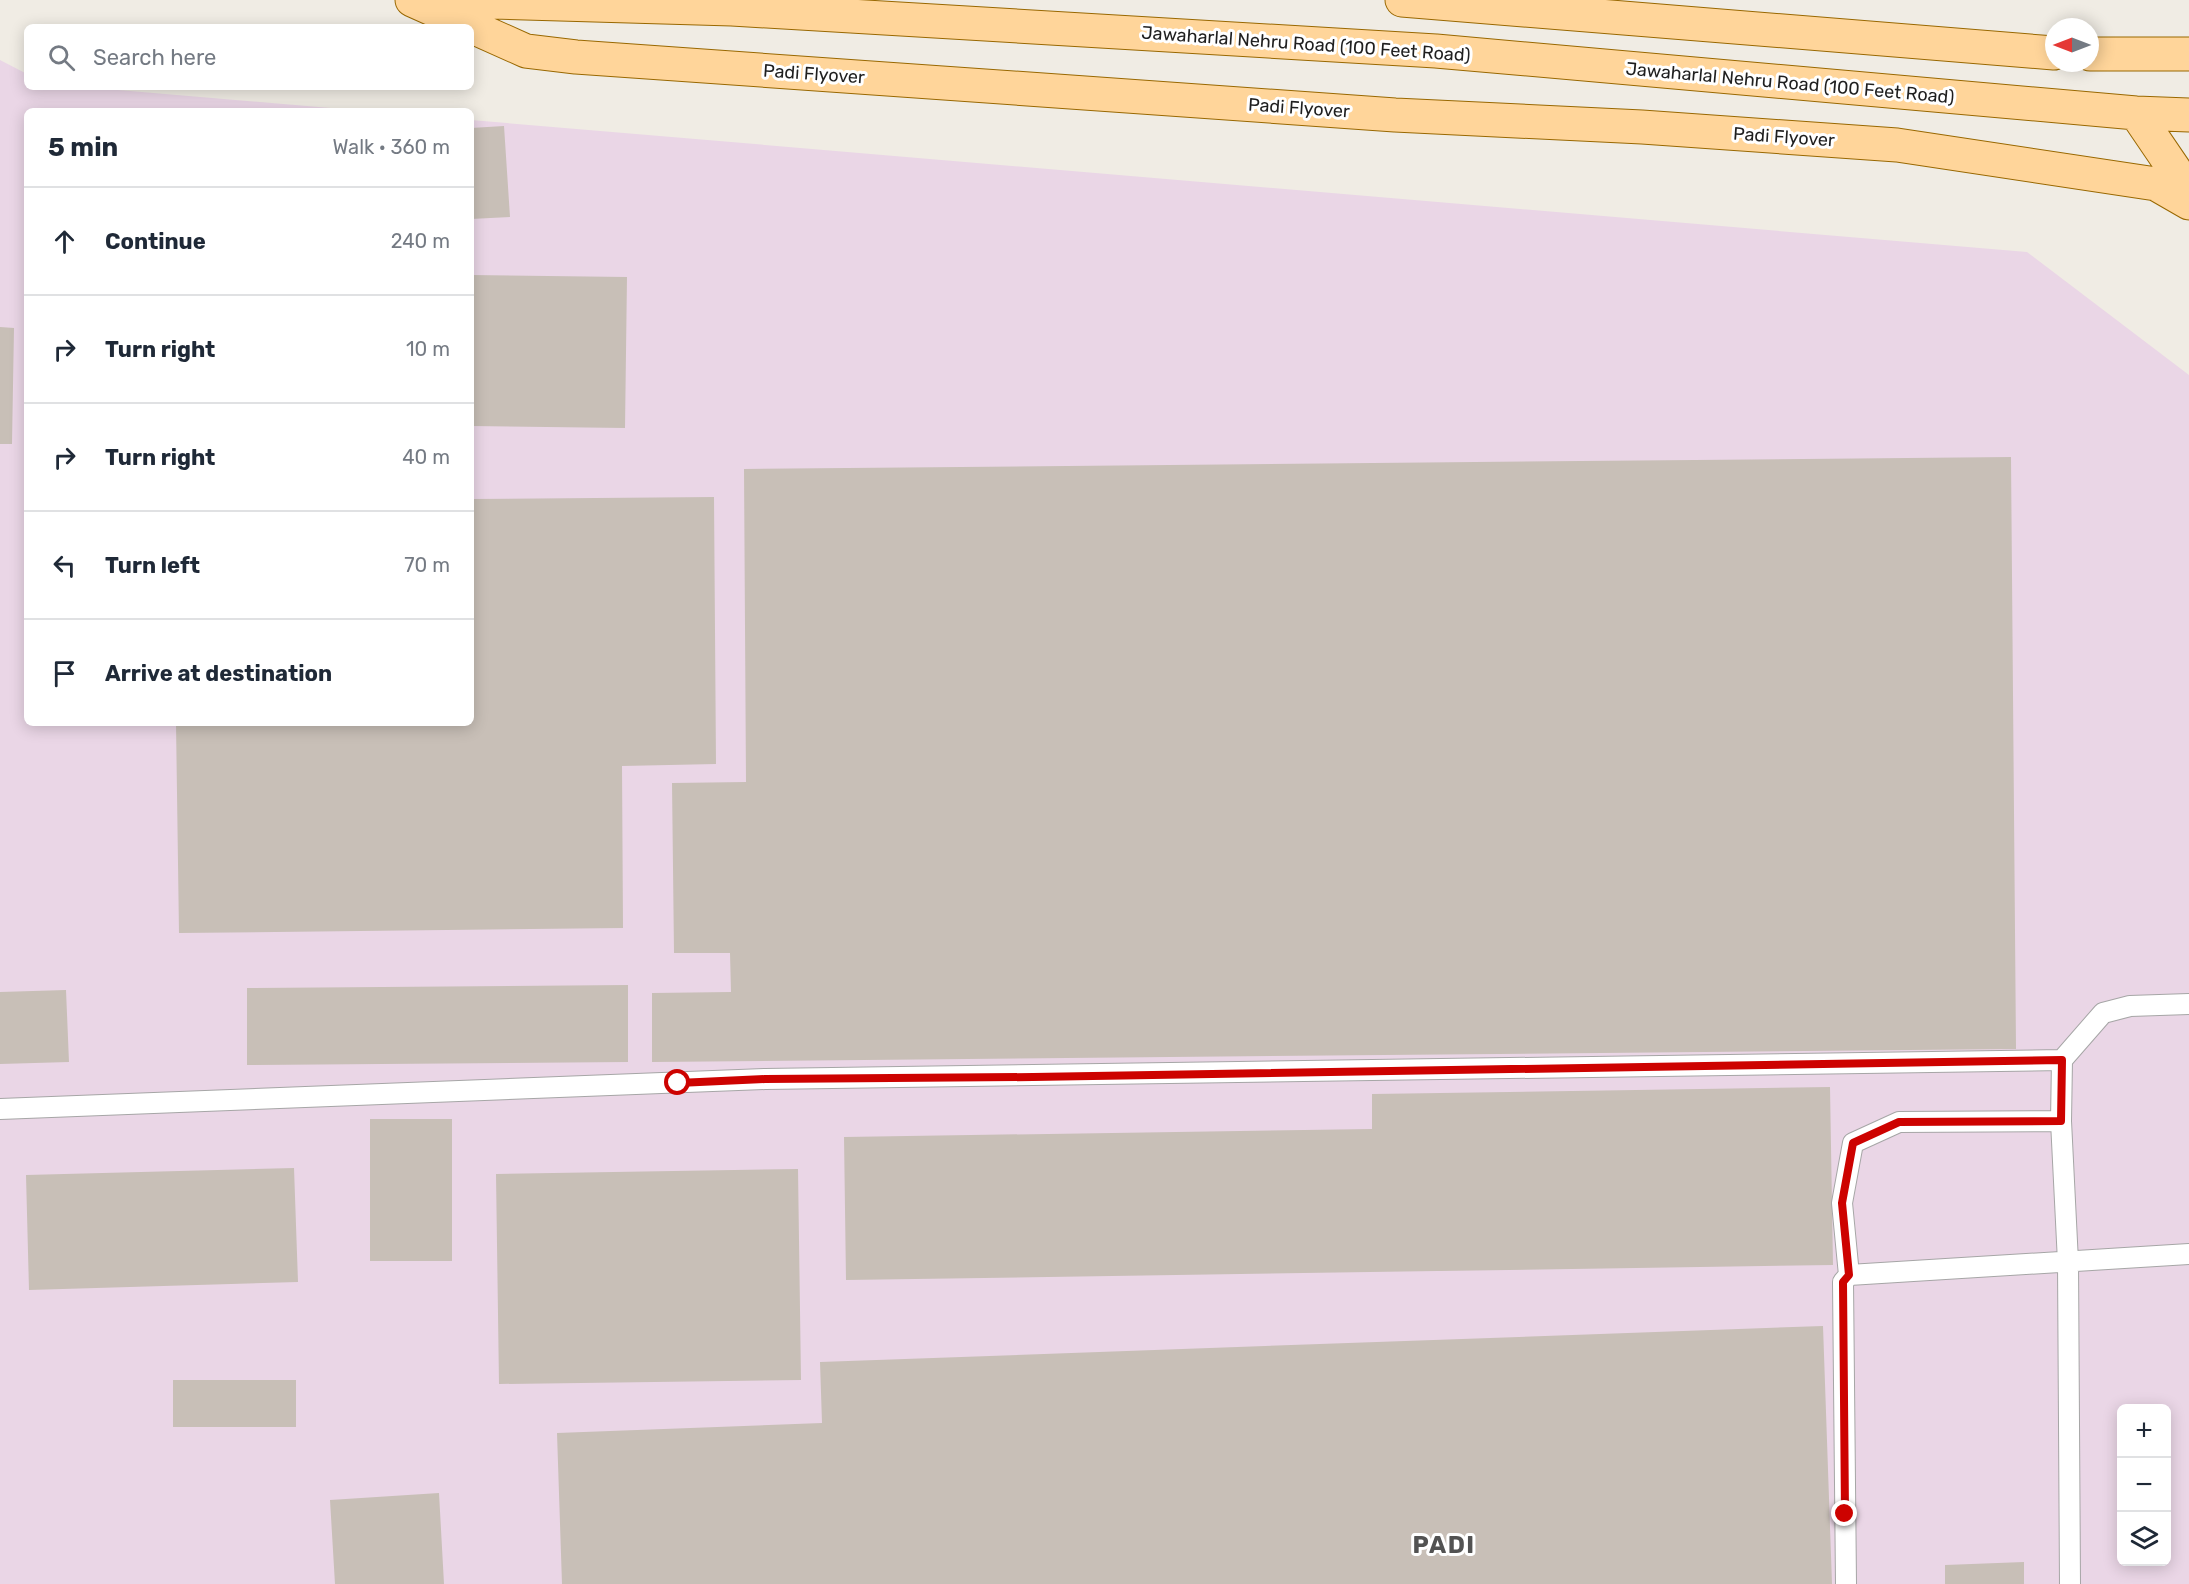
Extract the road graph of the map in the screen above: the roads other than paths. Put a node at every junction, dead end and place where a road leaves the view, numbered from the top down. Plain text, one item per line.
1 (412, 0) edge
2 (421, 0) edge
3 (1402, 0) edge
4 (466, 24) edge
5 (474, 28) edge
6 (2045, 52) edge
7 (2099, 54) edge
8 (2189, 54) edge
9 (2136, 113) junction
10 (2189, 115) edge
11 (2189, 191) edge
12 (2189, 203) edge
13 (2189, 1004) edge
14 (2062, 1060) junction
15 (0, 1109) edge
16 (2061, 1121) junction
17 (2189, 1254) edge
18 (2068, 1262) junction
19 (1849, 1275) junction
20 (1846, 1584) edge
21 (2070, 1584) edge

1 - 4 main road, Padi Flyover
2 - 9 main road, Jawaharlal Nehru Road (100 Feet Road)
3 - 6 main road
5 - 12 main road, Padi Flyover
7 - 8 main road
9 - 10 main road, Jawaharlal Nehru Road (100 Feet Road)
9 - 11 main road
13 - 14 lane
14 - 15 lane
14 - 16 lane
16 - 18 lane
16 - 19 lane
17 - 18 lane
18 - 19 lane
18 - 21 lane
19 - 20 lane

